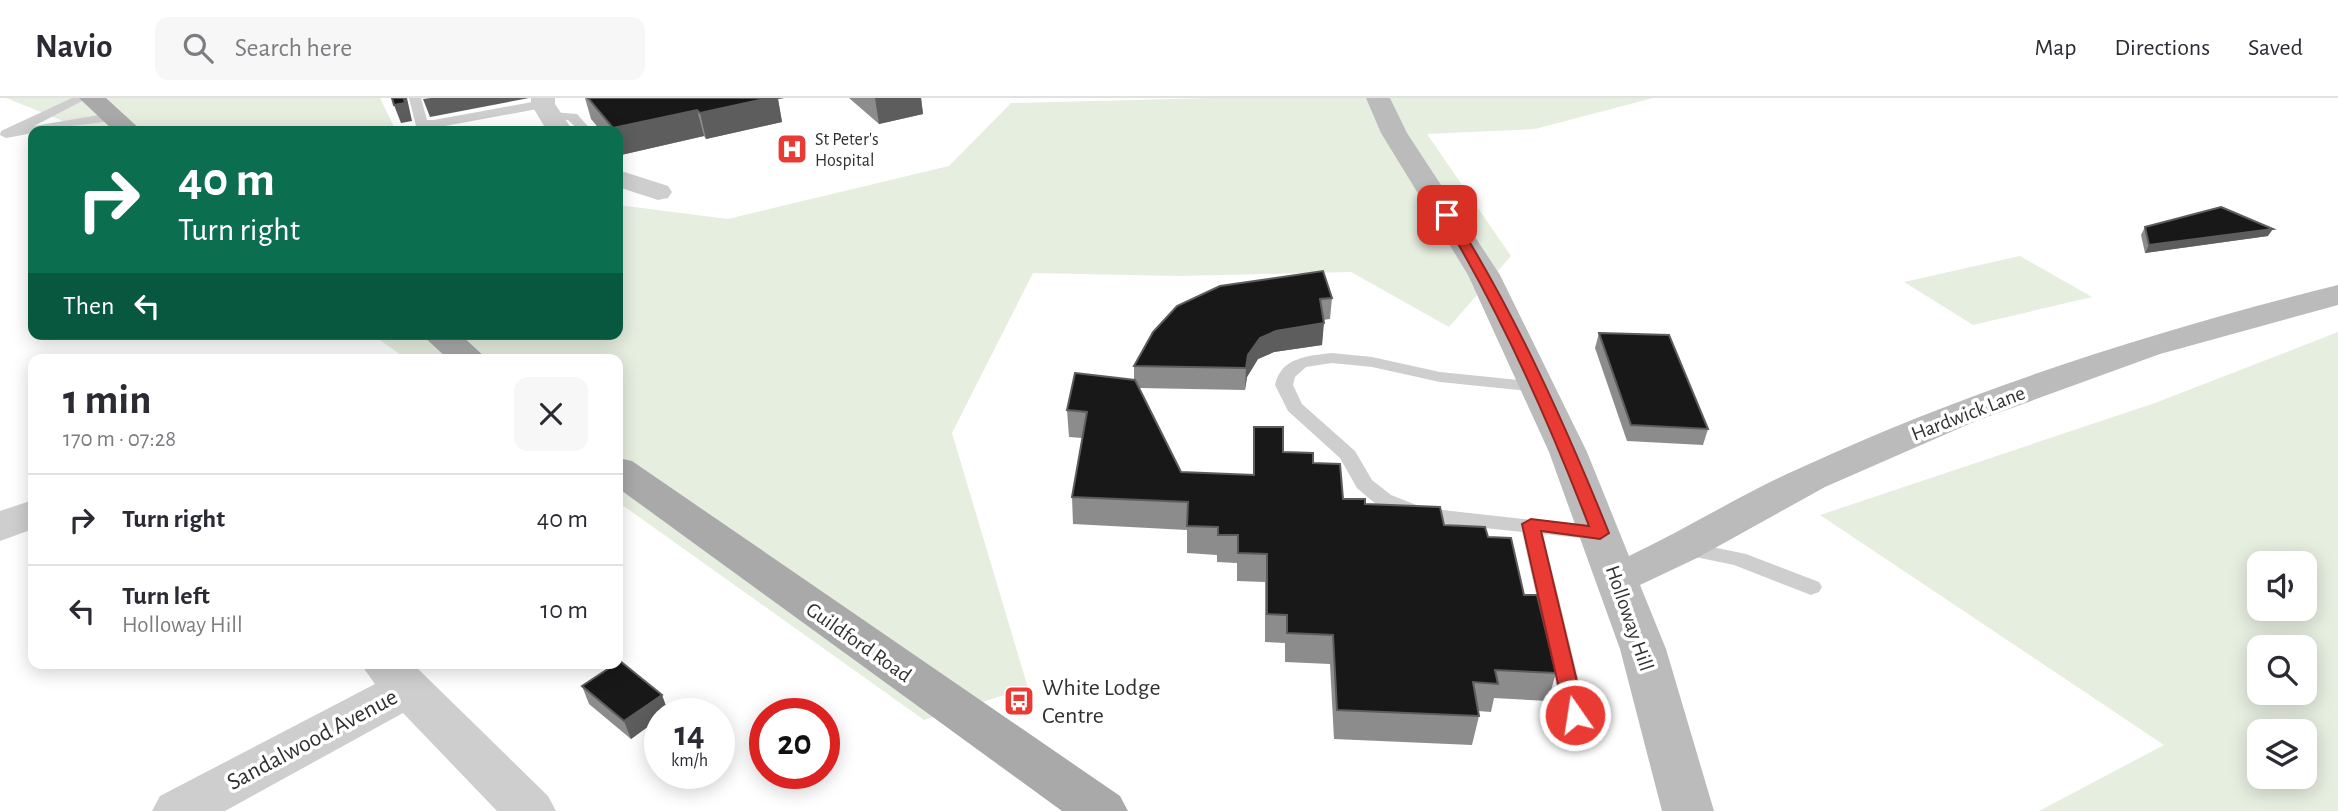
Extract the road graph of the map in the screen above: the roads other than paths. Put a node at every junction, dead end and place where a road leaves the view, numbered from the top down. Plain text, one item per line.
1 (82, 98) edge
2 (91, 98) edge
3 (415, 98) edge
4 (1378, 98) edge
5 (549, 112) edge
6 (120, 124) edge
7 (97, 126) edge
8 (583, 126) edge
9 (28, 132) edge
10 (3, 134) edge
11 (623, 180) edge
12 (658, 192) dead end
13 (2338, 295) edge
14 (446, 340) edge
15 (464, 354) edge
16 (1537, 387) junction
17 (623, 474) edge
18 (28, 515) edge
19 (1531, 524) junction
20 (0, 527) edge
21 (1600, 533) junction
22 (1682, 548) junction
23 (1616, 579) junction
24 (1811, 587) dead end
25 (396, 675) edge
26 (1575, 715) dead end
27 (178, 811) edge
28 (530, 811) edge
29 (1102, 811) edge
30 (1688, 811) edge

1 - 10 lane
2 - 6 main road
3 - 5 lane
4 - 16 main road, Holloway Hill
5 - 8 lane
6 - 7 lane
9 - 10 lane
11 - 12 street
13 - 22 main road, Hardwick Lane
14 - 15 main road
16 - 19 lane
16 - 21 main road, Holloway Hill
17 - 29 main road, Guildford Road
18 - 20 street
19 - 21 lane
19 - 26 lane
21 - 23 main road, Holloway Hill
22 - 23 main road, Hardwick Lane
22 - 24 lane
23 - 30 main road, Holloway Hill
25 - 27 street, Sandalwood Avenue
25 - 28 street, Sandalwood Avenue

